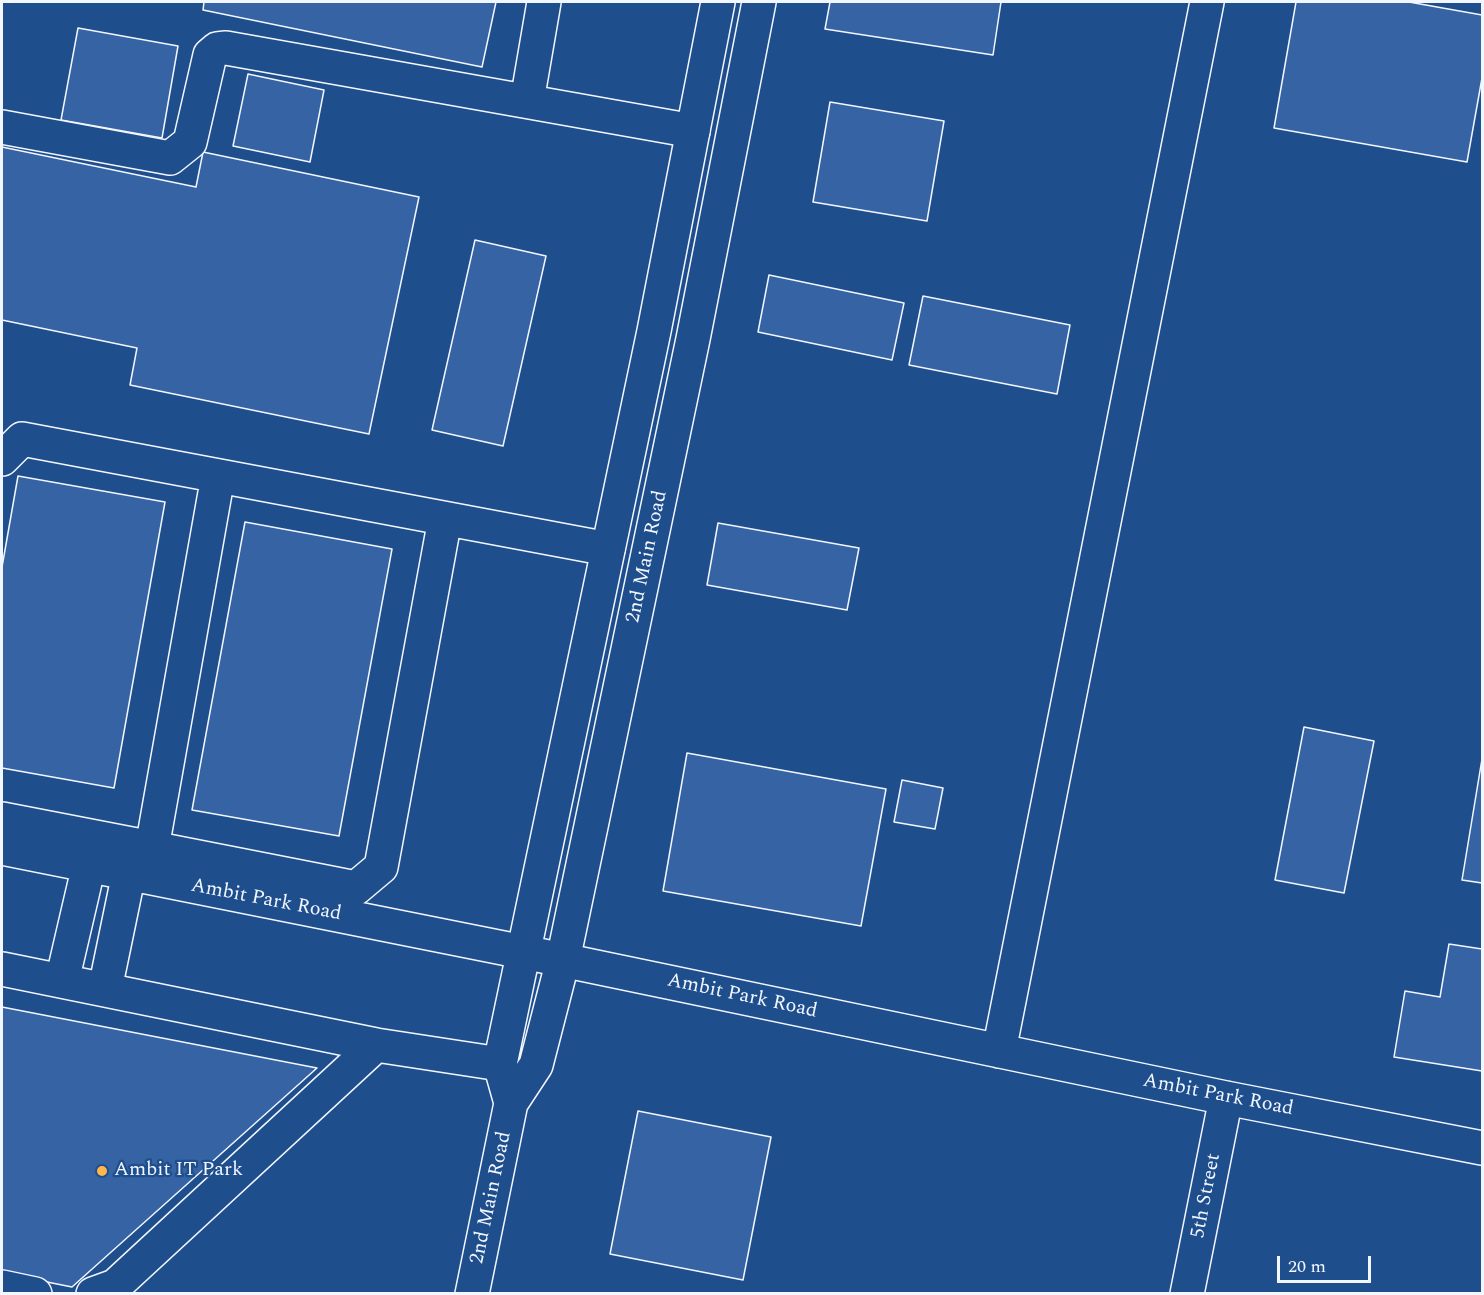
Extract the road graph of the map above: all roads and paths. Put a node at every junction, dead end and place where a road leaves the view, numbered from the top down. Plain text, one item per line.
1 (544, 2) edge
2 (718, 2) edge
3 (759, 2) edge
4 (1207, 2) edge
5 (527, 102) junction
6 (2, 127) edge
7 (693, 131) junction
8 (2, 459) edge
9 (218, 477) junction
10 (445, 519) junction
11 (608, 549) junction
12 (2, 819) edge
13 (2, 848) edge
14 (89, 865) junction
15 (143, 866) junction
16 (524, 952) junction
17 (563, 960) junction
18 (2, 969) edge
19 (62, 981) junction
20 (105, 989) junction
21 (376, 1045) junction
22 (999, 1051) junction
23 (500, 1064) junction
24 (1226, 1098) junction
25 (511, 1103) junction
26 (1482, 1149) edge
27 (2, 1287) edge
28 (35, 1293) edge
29 (93, 1293) edge
30 (472, 1293) edge
31 (1187, 1293) edge

1 - 5 street
2 - 7 street, 2nd Main Road
3 - 17 street, 2nd Main Road
4 - 22 street
5 - 6 street
5 - 7 street
7 - 11 street, 2nd Main Road
8 - 9 street
9 - 10 street
9 - 15 street
10 - 11 street
10 - 15 street
11 - 16 street, 2nd Main Road
12 - 15 street
13 - 14 street, Ambit Park Road
14 - 15 street, Ambit Park Road
14 - 19 street
15 - 16 street, Ambit Park Road
15 - 20 street
16 - 17 street, Ambit Park Road
16 - 23 street, 2nd Main Road
17 - 22 street, Ambit Park Road
17 - 25 street, 2nd Main Road
18 - 19 street
19 - 20 street
20 - 21 street
21 - 23 street
21 - 29 street
22 - 24 street, Ambit Park Road
23 - 25 street, 2nd Main Road
24 - 26 street, Ambit Park Road
24 - 31 street, 5th Street
25 - 30 street, 2nd Main Road
27 - 28 street

